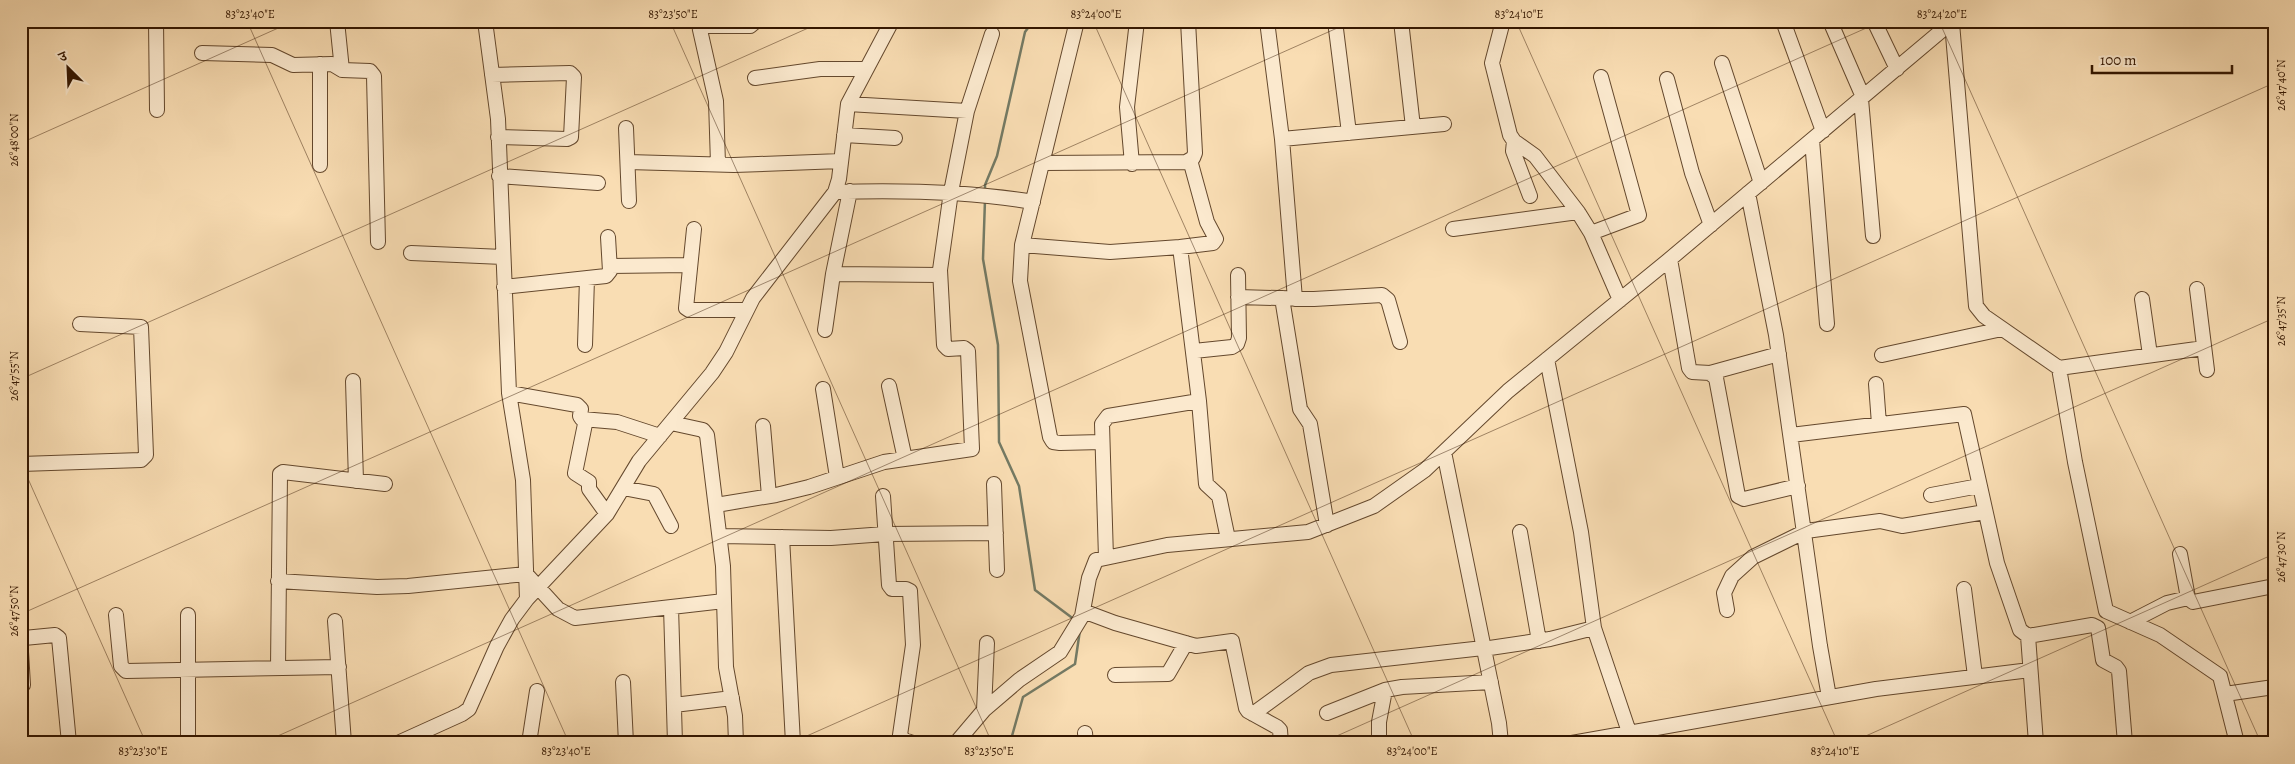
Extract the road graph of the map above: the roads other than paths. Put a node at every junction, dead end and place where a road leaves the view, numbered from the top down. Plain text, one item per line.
1 (156, 21) edge
2 (337, 21) edge
3 (485, 21) edge
4 (756, 21) edge
5 (892, 21) edge
6 (1077, 21) edge
7 (1137, 21) edge
8 (1188, 21) edge
9 (1267, 21) edge
10 (1335, 21) edge
11 (1401, 21) edge
12 (1503, 21) edge
13 (1830, 21) edge
14 (1874, 21) edge
15 (1783, 22) edge
16 (1953, 22) edge
17 (699, 24) edge
18 (992, 34) dead end
19 (202, 53) dead end
20 (1722, 63) dead end
21 (320, 64) junction
22 (866, 69) junction
23 (1897, 69) junction
24 (342, 70) junction
25 (492, 75) junction
26 (1601, 77) dead end
27 (755, 78) dead end
28 (1667, 79) dead end
29 (1862, 98) junction
30 (848, 104) junction
31 (156, 110) dead end
32 (967, 110) junction
33 (1444, 124) dead end
34 (1413, 127) junction
35 (626, 128) dead end
36 (1349, 132) junction
37 (844, 135) junction
38 (1817, 136) junction
39 (498, 137) junction
40 (896, 138) dead end
41 (1282, 138) junction
42 (1514, 141) junction
43 (1190, 160) junction
44 (841, 161) junction
45 (628, 162) junction
46 (1043, 163) junction
47 (718, 164) junction
48 (1132, 164) junction
49 (320, 165) dead end
50 (499, 176) junction
51 (598, 183) dead end
52 (1760, 183) junction
53 (850, 191) junction
54 (835, 192) junction
55 (951, 192) junction
56 (1748, 194) junction
57 (1530, 196) dead end
58 (629, 201) dead end
59 (1033, 202) junction
60 (1578, 212) junction
61 (1711, 225) junction
62 (694, 229) dead end
63 (1453, 229) dead end
64 (1591, 233) junction
65 (1873, 236) dead end
66 (608, 237) dead end
67 (378, 242) dead end
68 (1022, 245) junction
69 (1180, 247) junction
70 (411, 253) dead end
71 (503, 257) junction
72 (1670, 259) junction
73 (689, 265) junction
74 (610, 266) junction
75 (833, 274) junction
76 (940, 275) junction
77 (1238, 275) dead end
78 (587, 278) junction
79 (504, 287) junction
80 (2197, 289) dead end
81 (1238, 297) junction
82 (1288, 299) junction
83 (2142, 299) dead end
84 (1620, 300) junction
85 (746, 310) junction
86 (80, 324) dead end
87 (1826, 324) dead end
88 (2002, 329) junction
89 (825, 330) dead end
90 (1400, 342) dead end
91 (585, 345) dead end
92 (2204, 348) junction
93 (1194, 351) junction
94 (1779, 354) junction
95 (1882, 355) dead end
96 (2150, 355) junction
97 (1547, 359) junction
98 (2058, 368) junction
99 (2207, 370) dead end
100 (1710, 373) junction
101 (353, 381) dead end
102 (1876, 384) dead end
103 (889, 386) dead end
104 (823, 390) dead end
105 (509, 393) junction
106 (1200, 401) junction
107 (586, 419) junction
108 (671, 423) junction
109 (1879, 424) junction
110 (762, 426) dead end
111 (1791, 435) junction
112 (660, 436) junction
113 (1102, 442) junction
114 (1444, 452) junction
115 (905, 459) junction
116 (21, 464) edge
117 (837, 477) junction
118 (356, 481) junction
119 (386, 484) dead end
120 (994, 484) dead end
121 (1798, 486) junction
122 (1979, 486) junction
123 (623, 488) junction
124 (1932, 495) dead end
125 (769, 496) junction
126 (883, 496) dead end
127 (716, 505) junction
128 (1985, 512) junction
129 (607, 514) junction
130 (1327, 525) junction
131 (671, 526) dead end
132 (1806, 531) junction
133 (1520, 532) dead end
134 (996, 533) junction
135 (885, 534) junction
136 (720, 536) junction
137 (782, 537) junction
138 (1228, 539) junction
139 (2180, 554) dead end
140 (1106, 558) junction
141 (997, 570) dead end
142 (526, 574) junction
143 (278, 581) junction
144 (2274, 586) edge
145 (539, 587) junction
146 (1964, 589) dead end
147 (2188, 598) junction
148 (527, 599) junction
149 (724, 601) junction
150 (671, 607) junction
151 (1727, 610) dead end
152 (2108, 612) junction
153 (1083, 613) junction
154 (116, 615) dead end
155 (188, 615) dead end
156 (335, 621) dead end
157 (2130, 622) junction
158 (2096, 625) junction
159 (1594, 628) junction
160 (2028, 636) junction
161 (21, 641) edge
162 (1540, 641) junction
163 (987, 643) dead end
164 (1186, 643) junction
165 (1483, 649) junction
166 (21, 652) edge
167 (339, 667) junction
168 (278, 668) junction
169 (188, 670) junction
170 (2030, 670) junction
171 (1115, 674) dead end
172 (1975, 676) junction
173 (623, 682) dead end
174 (1491, 682) junction
175 (23, 685) dead end
176 (2274, 687) edge
177 (1385, 690) junction
178 (536, 692) dead end
179 (2226, 694) junction
180 (1830, 697) junction
181 (732, 698) junction
182 (674, 705) junction
183 (984, 710) junction
184 (1253, 714) junction
185 (1328, 714) dead end
186 (1630, 732) junction
187 (69, 743) edge
188 (188, 743) edge
189 (344, 743) edge
190 (398, 743) edge
191 (529, 743) edge
192 (626, 743) edge
193 (675, 743) edge
194 (736, 743) edge
195 (793, 743) edge
196 (913, 743) edge
197 (956, 743) edge
198 (1281, 743) edge
199 (1379, 743) edge
200 (1501, 743) edge
201 (1572, 743) edge
202 (2036, 743) edge
203 (2125, 743) edge
204 (2237, 743) edge

1 - 31 street
2 - 24 street
3 - 25 street
4 - 17 street
5 - 22 street
6 - 46 street
7 - 48 street
8 - 43 street
9 - 41 street
10 - 36 street
11 - 34 street
12 - 42 street
13 - 29 street
14 - 23 street
15 - 38 street
16 - 23 street
16 - 88 street
17 - 47 street
18 - 32 street
19 - 21 street
20 - 52 street
21 - 24 street
21 - 49 street
22 - 27 street
22 - 30 street
23 - 29 street
24 - 67 street
25 - 39 street
25 - 39 street
26 - 64 street
28 - 61 street
29 - 38 street
29 - 65 street
30 - 32 street
30 - 37 street
32 - 55 street
33 - 34 street
34 - 36 street
35 - 45 street
36 - 41 street
37 - 40 street
37 - 44 street
38 - 52 street
38 - 87 street
39 - 50 street
41 - 82 street
42 - 57 street
42 - 60 street
43 - 48 street
43 - 69 street
44 - 47 street
44 - 54 street
45 - 47 street
45 - 58 street
46 - 48 street
46 - 59 street
50 - 51 street
50 - 71 street
52 - 56 street
53 - 54 street
53 - 55 street
53 - 75 street
54 - 85 street
55 - 59 street
55 - 76 street
56 - 61 street
56 - 94 street
59 - 68 street
60 - 63 street
60 - 64 street
61 - 72 street
62 - 73 street
64 - 84 street
66 - 74 street
68 - 69 street
68 - 113 street
69 - 93 street
70 - 71 street
71 - 79 street
72 - 84 street
72 - 100 street
73 - 74 street
73 - 85 street
74 - 78 street
75 - 76 street
75 - 89 street
76 - 115 street
77 - 81 street
78 - 79 street
78 - 91 street
79 - 105 street
80 - 92 street
81 - 82 street
81 - 93 street
82 - 90 street
82 - 130 street
83 - 96 street
84 - 97 street
85 - 108 street
86 - 116 street
88 - 95 street
88 - 98 street
92 - 96 street
92 - 99 street
93 - 106 street
94 - 100 street
94 - 111 street
96 - 98 street
97 - 114 street
97 - 159 street
98 - 152 street
100 - 121 street
101 - 118 street
102 - 109 street
103 - 115 street
104 - 117 street
105 - 107 street
105 - 142 street
106 - 113 street
106 - 138 street
107 - 112 street
107 - 129 street
108 - 112 street
108 - 127 street
109 - 111 street
109 - 122 street
110 - 125 street
111 - 121 street
112 - 123 street
113 - 140 street
114 - 130 street
114 - 165 street
115 - 117 street
117 - 125 street
118 - 119 street
118 - 143 street
120 - 134 street
121 - 132 street
122 - 124 street
122 - 128 street
123 - 129 street
123 - 131 street
125 - 127 street
126 - 135 street
127 - 136 street
128 - 132 street
128 - 160 street
129 - 145 street
130 - 138 street
132 - 151 street
132 - 180 street
133 - 162 street
134 - 135 street
134 - 141 street
135 - 137 street
135 - 196 street
136 - 137 street
136 - 149 street
137 - 195 street
138 - 140 street
139 - 147 street
140 - 153 street
142 - 143 street
142 - 145 street
142 - 148 street
143 - 168 street
144 - 147 street
145 - 148 street
145 - 150 street
146 - 172 street
147 - 157 street
148 - 190 street
149 - 150 street
149 - 181 street
150 - 182 street
152 - 157 street
152 - 158 street
153 - 164 street
153 - 183 street
154 - 169 street
155 - 169 street
156 - 167 street
157 - 179 street
158 - 160 street
158 - 203 street
159 - 162 street
159 - 186 street
160 - 170 street
161 - 187 street
162 - 165 street
163 - 183 street
164 - 171 street
164 - 184 street
165 - 174 street
165 - 184 street
166 - 175 street
167 - 168 street
167 - 189 street
168 - 169 street
169 - 188 street
170 - 172 street
170 - 202 street
172 - 180 street
173 - 192 street
174 - 177 street
174 - 200 street
176 - 179 street
177 - 185 street
177 - 199 street
178 - 191 street
179 - 204 street
180 - 186 street
181 - 182 street
181 - 194 street
182 - 193 street
183 - 197 street
184 - 198 street
186 - 201 street

